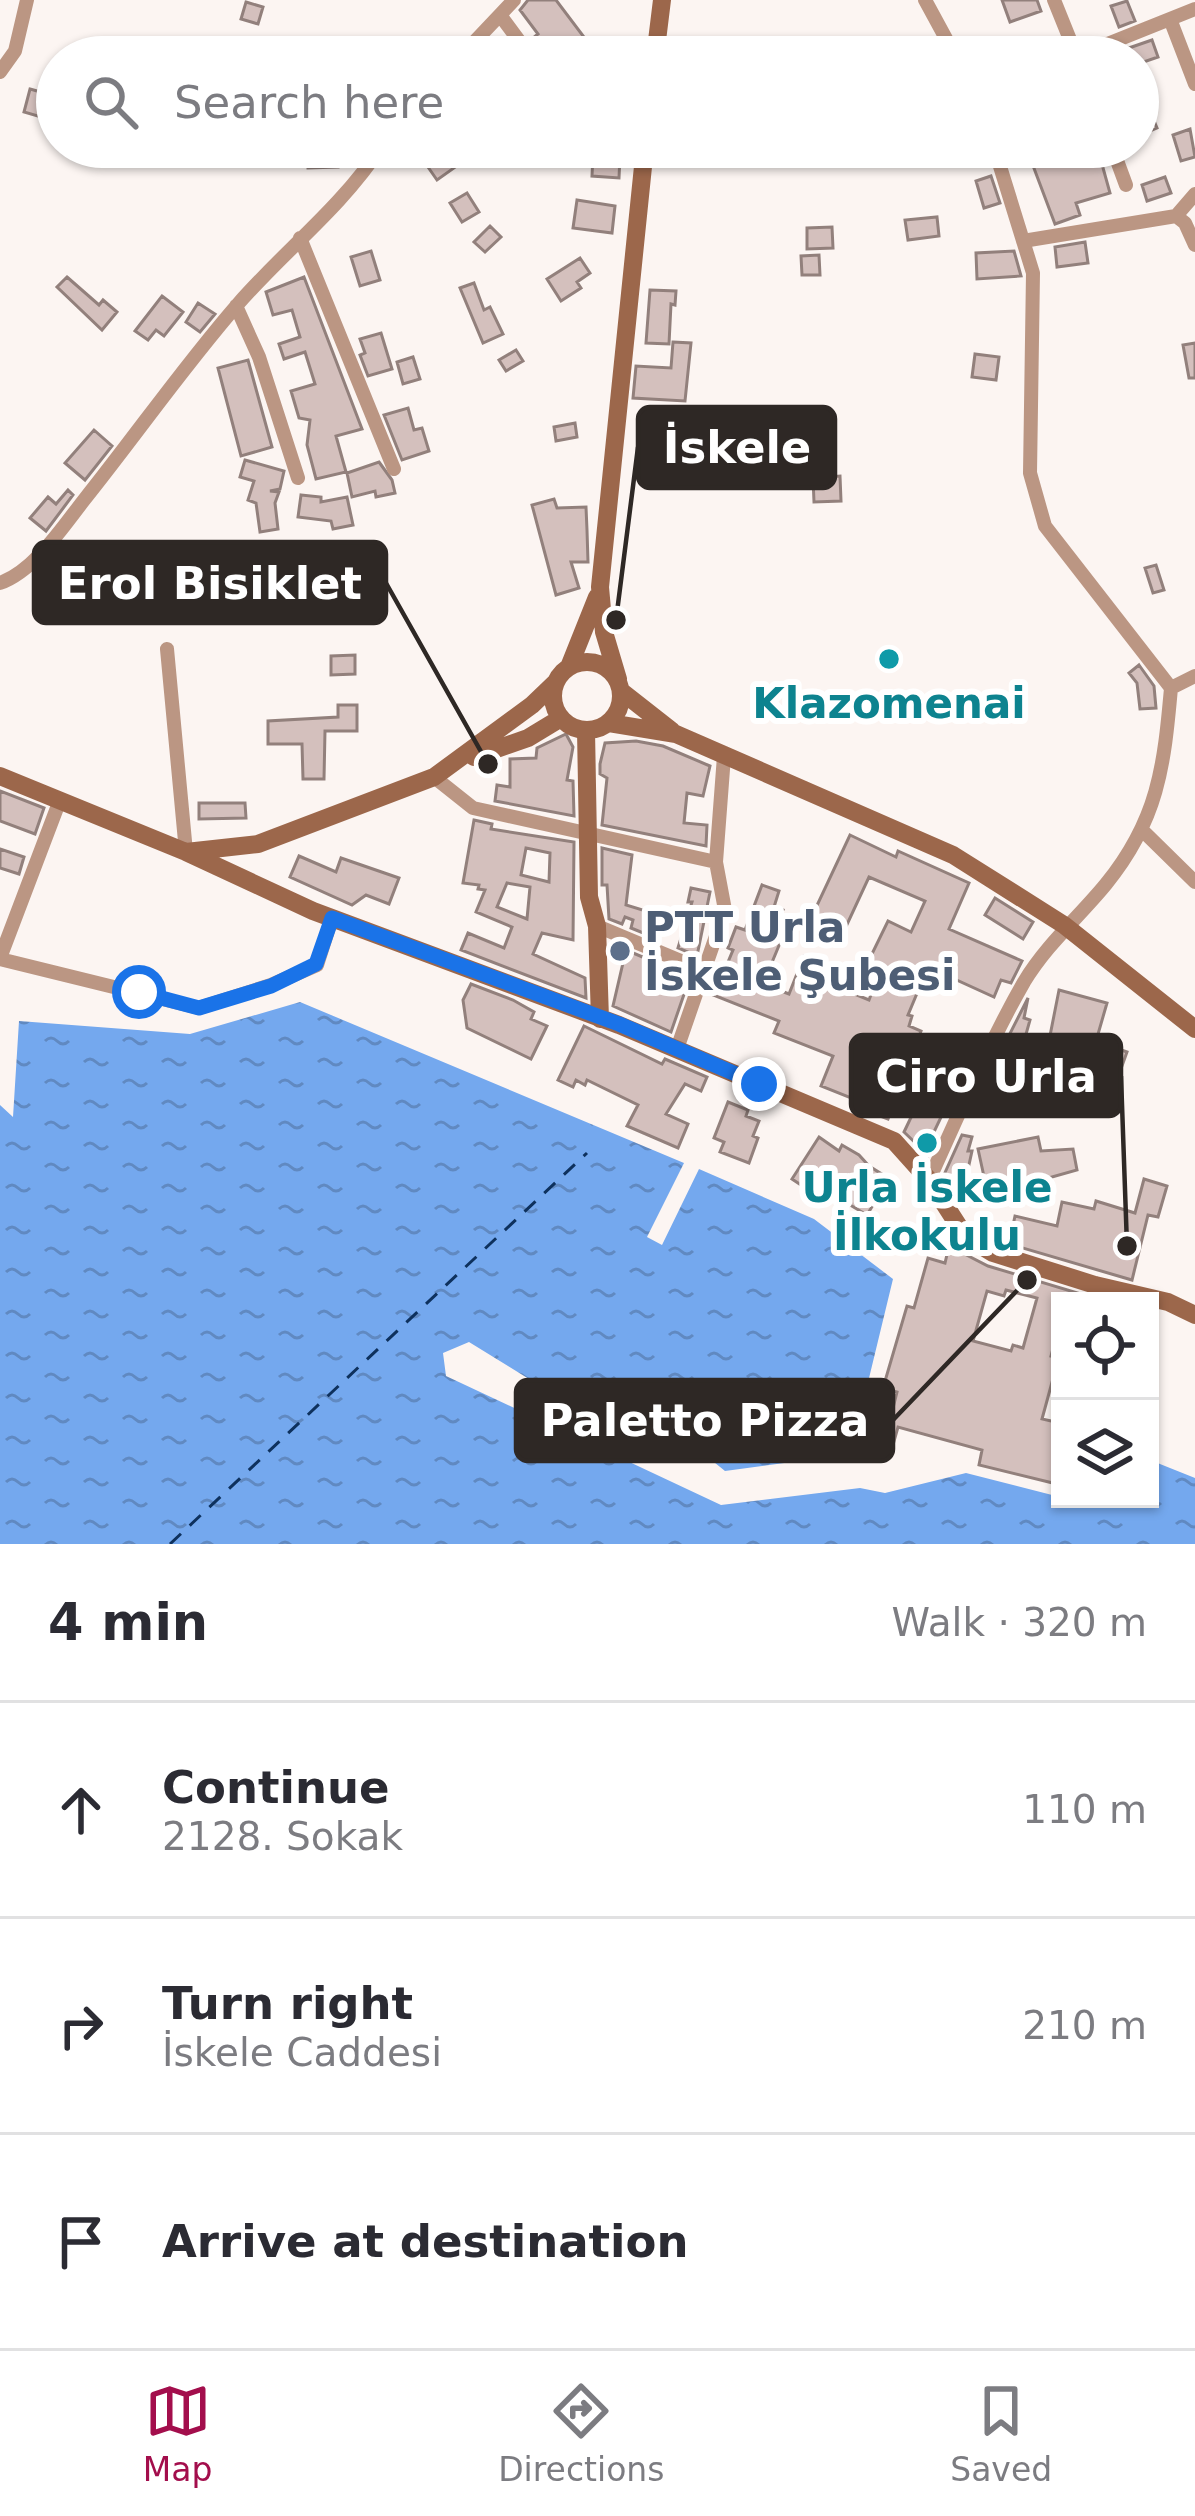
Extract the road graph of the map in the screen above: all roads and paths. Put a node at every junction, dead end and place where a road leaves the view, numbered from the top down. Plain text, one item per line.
1 (27, 0) edge
2 (514, 0) edge
3 (662, 0) edge
4 (925, 0) edge
5 (1054, 0) edge
6 (1195, 8) edge
7 (500, 15) junction
8 (1170, 19) junction
9 (480, 36) edge
10 (516, 36) edge
11 (658, 36) edge
12 (945, 36) edge
13 (1068, 36) edge
14 (1128, 36) edge
15 (0, 72) edge
16 (1195, 84) edge
17 (367, 168) edge
18 (643, 168) edge
19 (1000, 168) edge
20 (1120, 168) edge
21 (1126, 184) dead end
22 (1195, 194) edge
23 (1177, 216) junction
24 (300, 238) junction
25 (1023, 241) junction
26 (1195, 245) edge
27 (236, 306) junction
28 (394, 469) dead end
29 (298, 478) dead end
30 (0, 583) edge
31 (600, 587) junction
32 (167, 649) dead end
33 (563, 674) junction
34 (1195, 676) edge
35 (620, 685) junction
36 (1171, 688) junction
37 (561, 718) junction
38 (609, 723) junction
39 (586, 730) junction
40 (676, 734) junction
41 (724, 755) junction
42 (453, 764) junction
43 (0, 776) edge
44 (434, 777) junction
45 (60, 800) junction
46 (1143, 831) junction
47 (589, 836) junction
48 (186, 852) junction
49 (716, 862) junction
50 (1195, 882) edge
51 (332, 918) junction
52 (1064, 925) junction
53 (597, 926) junction
54 (0, 958) edge
55 (707, 971) junction
56 (600, 1019) junction
57 (1195, 1029) edge
58 (677, 1049) junction
59 (929, 1180) junction
60 (1195, 1315) edge

1 - 15 street
2 - 7 street
3 - 11 street
4 - 12 street
5 - 13 street
6 - 8 street
7 - 9 street
7 - 10 street
8 - 14 street
8 - 16 street
17 - 24 street
18 - 31 street
19 - 25 street
20 - 21 street
22 - 23 street
23 - 25 street
23 - 26 street
24 - 27 street
24 - 28 street
25 - 36 street
27 - 29 street
27 - 30 street
31 - 33 street
31 - 35 street
32 - 48 street
33 - 35 street
33 - 37 street
33 - 42 street
34 - 36 street
35 - 38 street
35 - 40 street
36 - 46 street
37 - 39 street
37 - 42 street
38 - 39 street
38 - 40 street
39 - 47 street
40 - 41 street
41 - 49 street
41 - 52 street
42 - 44 street
43 - 45 street
44 - 47 street
44 - 48 street
45 - 48 street
45 - 54 street
46 - 50 street
46 - 52 street
47 - 49 street
47 - 53 street
48 - 51 street
49 - 55 street
51 - 54 street
51 - 56 street
52 - 57 street
52 - 59 street
53 - 55 street
53 - 56 street
55 - 58 street
56 - 58 street
58 - 59 street
59 - 60 street

